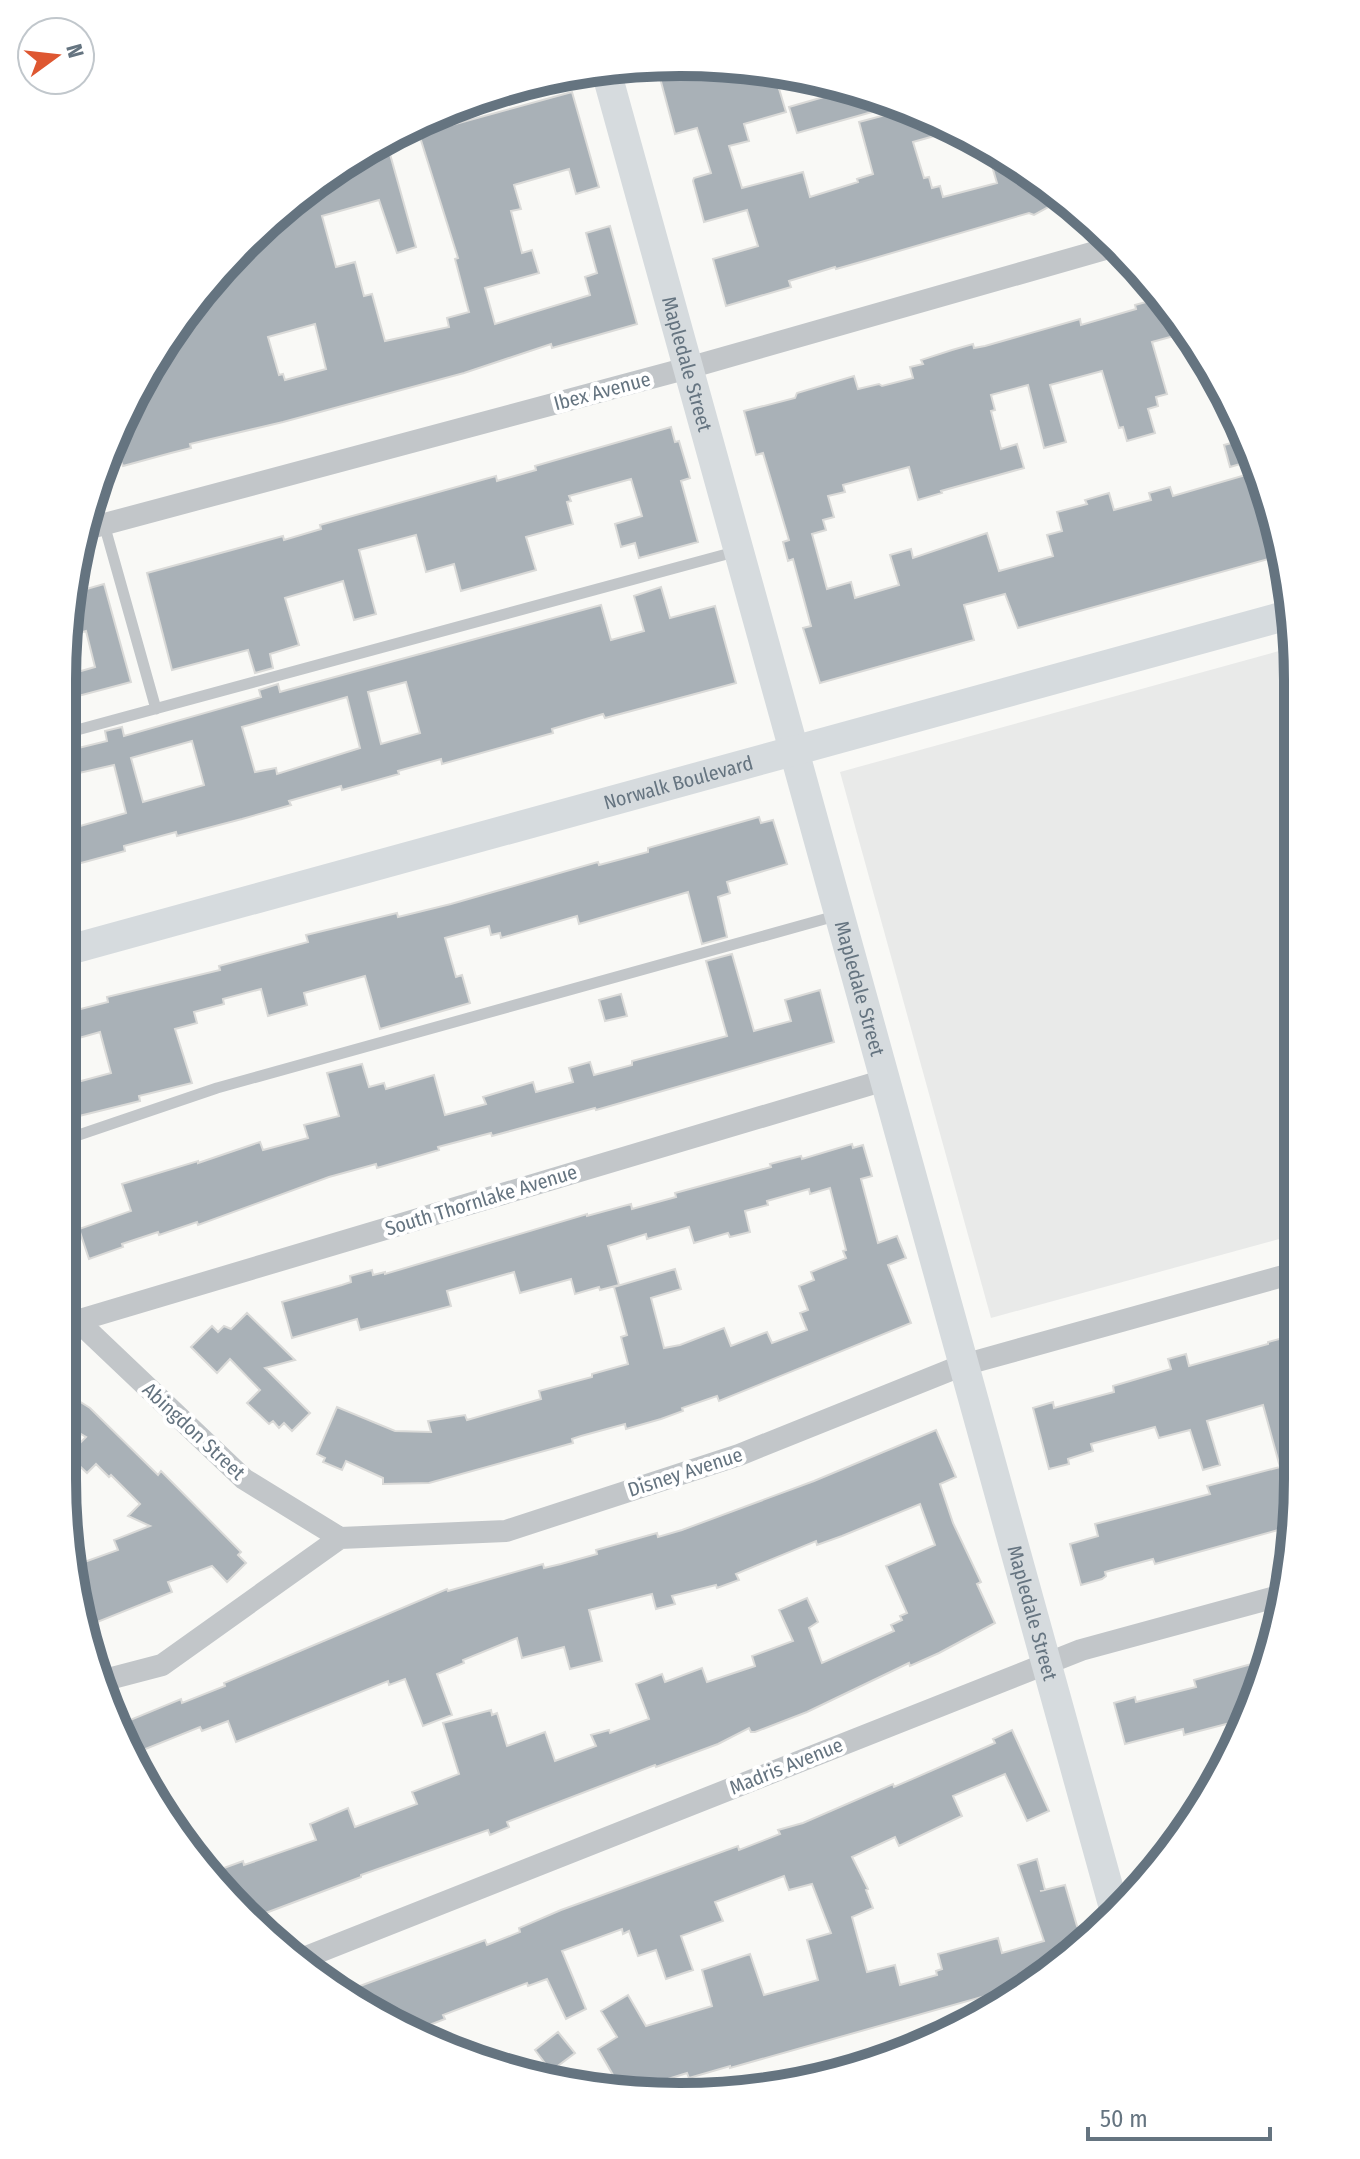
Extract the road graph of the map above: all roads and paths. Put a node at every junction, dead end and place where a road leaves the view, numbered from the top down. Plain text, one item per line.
1 (609, 80) edge
2 (1103, 250) edge
3 (688, 368) junction
4 (97, 526) edge
5 (96, 529) edge
6 (739, 551) junction
7 (1281, 617) edge
8 (156, 709) junction
9 (76, 730) edge
10 (794, 751) junction
11 (839, 915) junction
12 (76, 948) edge
13 (885, 1080) junction
14 (76, 1136) edge
15 (1284, 1276) edge
16 (76, 1316) edge
17 (76, 1325) edge
18 (963, 1365) junction
19 (340, 1538) junction
20 (1272, 1598) edge
21 (1046, 1664) junction
22 (110, 1679) edge
23 (1112, 1901) edge
24 (309, 1956) edge

1 - 3 street, Mapledale Street
2 - 3 street, Ibex Avenue
3 - 4 street, Ibex Avenue
3 - 6 street, Mapledale Street
5 - 8 lane
6 - 8 lane
6 - 10 street, Mapledale Street
7 - 10 street, Norwalk Boulevard
8 - 9 lane
10 - 11 street, Mapledale Street
10 - 12 street, Norwalk Boulevard
11 - 13 street, Mapledale Street
11 - 14 lane
13 - 16 street, South Thornlake Avenue
13 - 18 street, Mapledale Street
15 - 18 street, Disney Avenue
17 - 19 street, Abingdon Street
18 - 19 street, Disney Avenue
18 - 21 street, Mapledale Street
19 - 22 street
20 - 21 street, Madris Avenue
21 - 23 street, Mapledale Street
21 - 24 street, Madris Avenue

